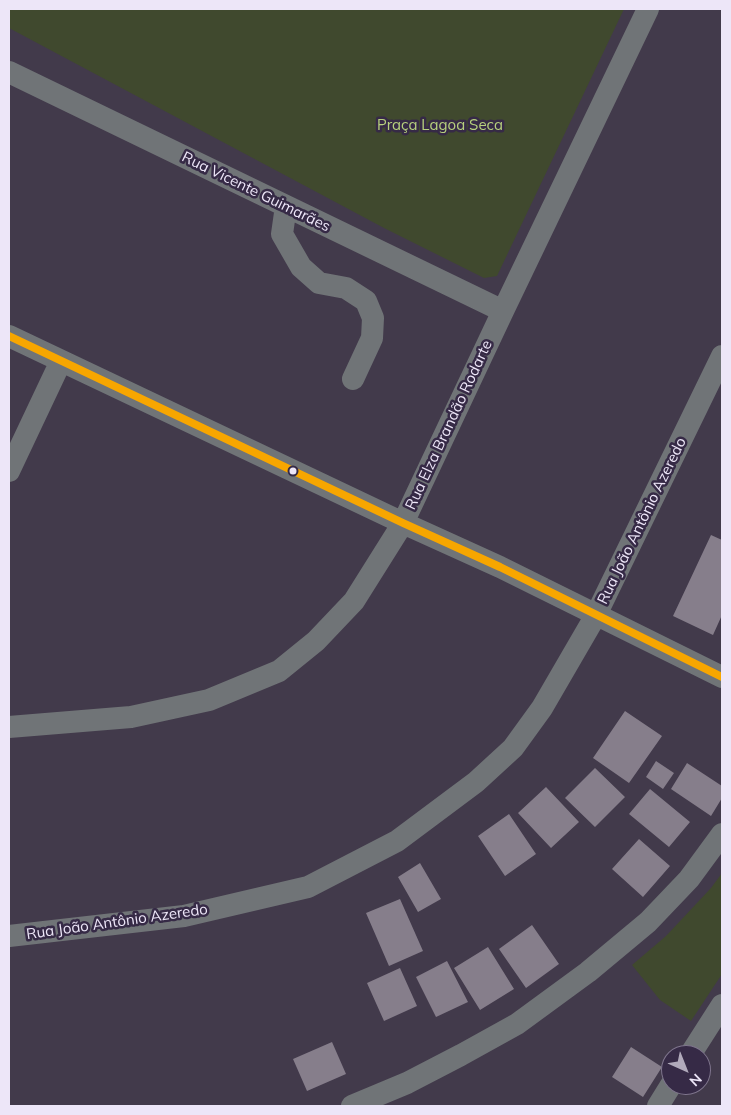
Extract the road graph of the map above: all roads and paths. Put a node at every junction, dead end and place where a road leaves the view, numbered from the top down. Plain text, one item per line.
1 (648, 9) edge
2 (9, 72) edge
3 (286, 206) junction
4 (503, 311) junction
5 (9, 336) edge
6 (722, 356) edge
7 (60, 361) junction
8 (353, 379) dead end
9 (9, 471) edge
10 (403, 523) junction
11 (596, 615) junction
12 (722, 677) edge
13 (9, 727) edge
14 (722, 834) edge
15 (9, 936) edge
16 (722, 1005) edge
17 (696, 1045) edge
18 (407, 1083) junction
19 (665, 1095) edge
20 (352, 1106) edge
21 (393, 1106) edge
22 (658, 1106) edge

1 - 4 street, Rua Elza Brandão Rodarte
2 - 3 street, Rua Vicente Guimarães
3 - 4 street, Rua Vicente Guimarães
3 - 8 street
4 - 10 street, Rua Elza Brandão Rodarte
5 - 7 street
6 - 11 street, Rua João Antônio Azeredo
7 - 9 street
7 - 10 street
10 - 11 street
10 - 13 street, Rua Elza Brandão Rodarte
11 - 12 street
11 - 15 street, Rua João Antônio Azeredo
14 - 18 street
16 - 17 street
18 - 20 street
18 - 21 street
19 - 22 street

